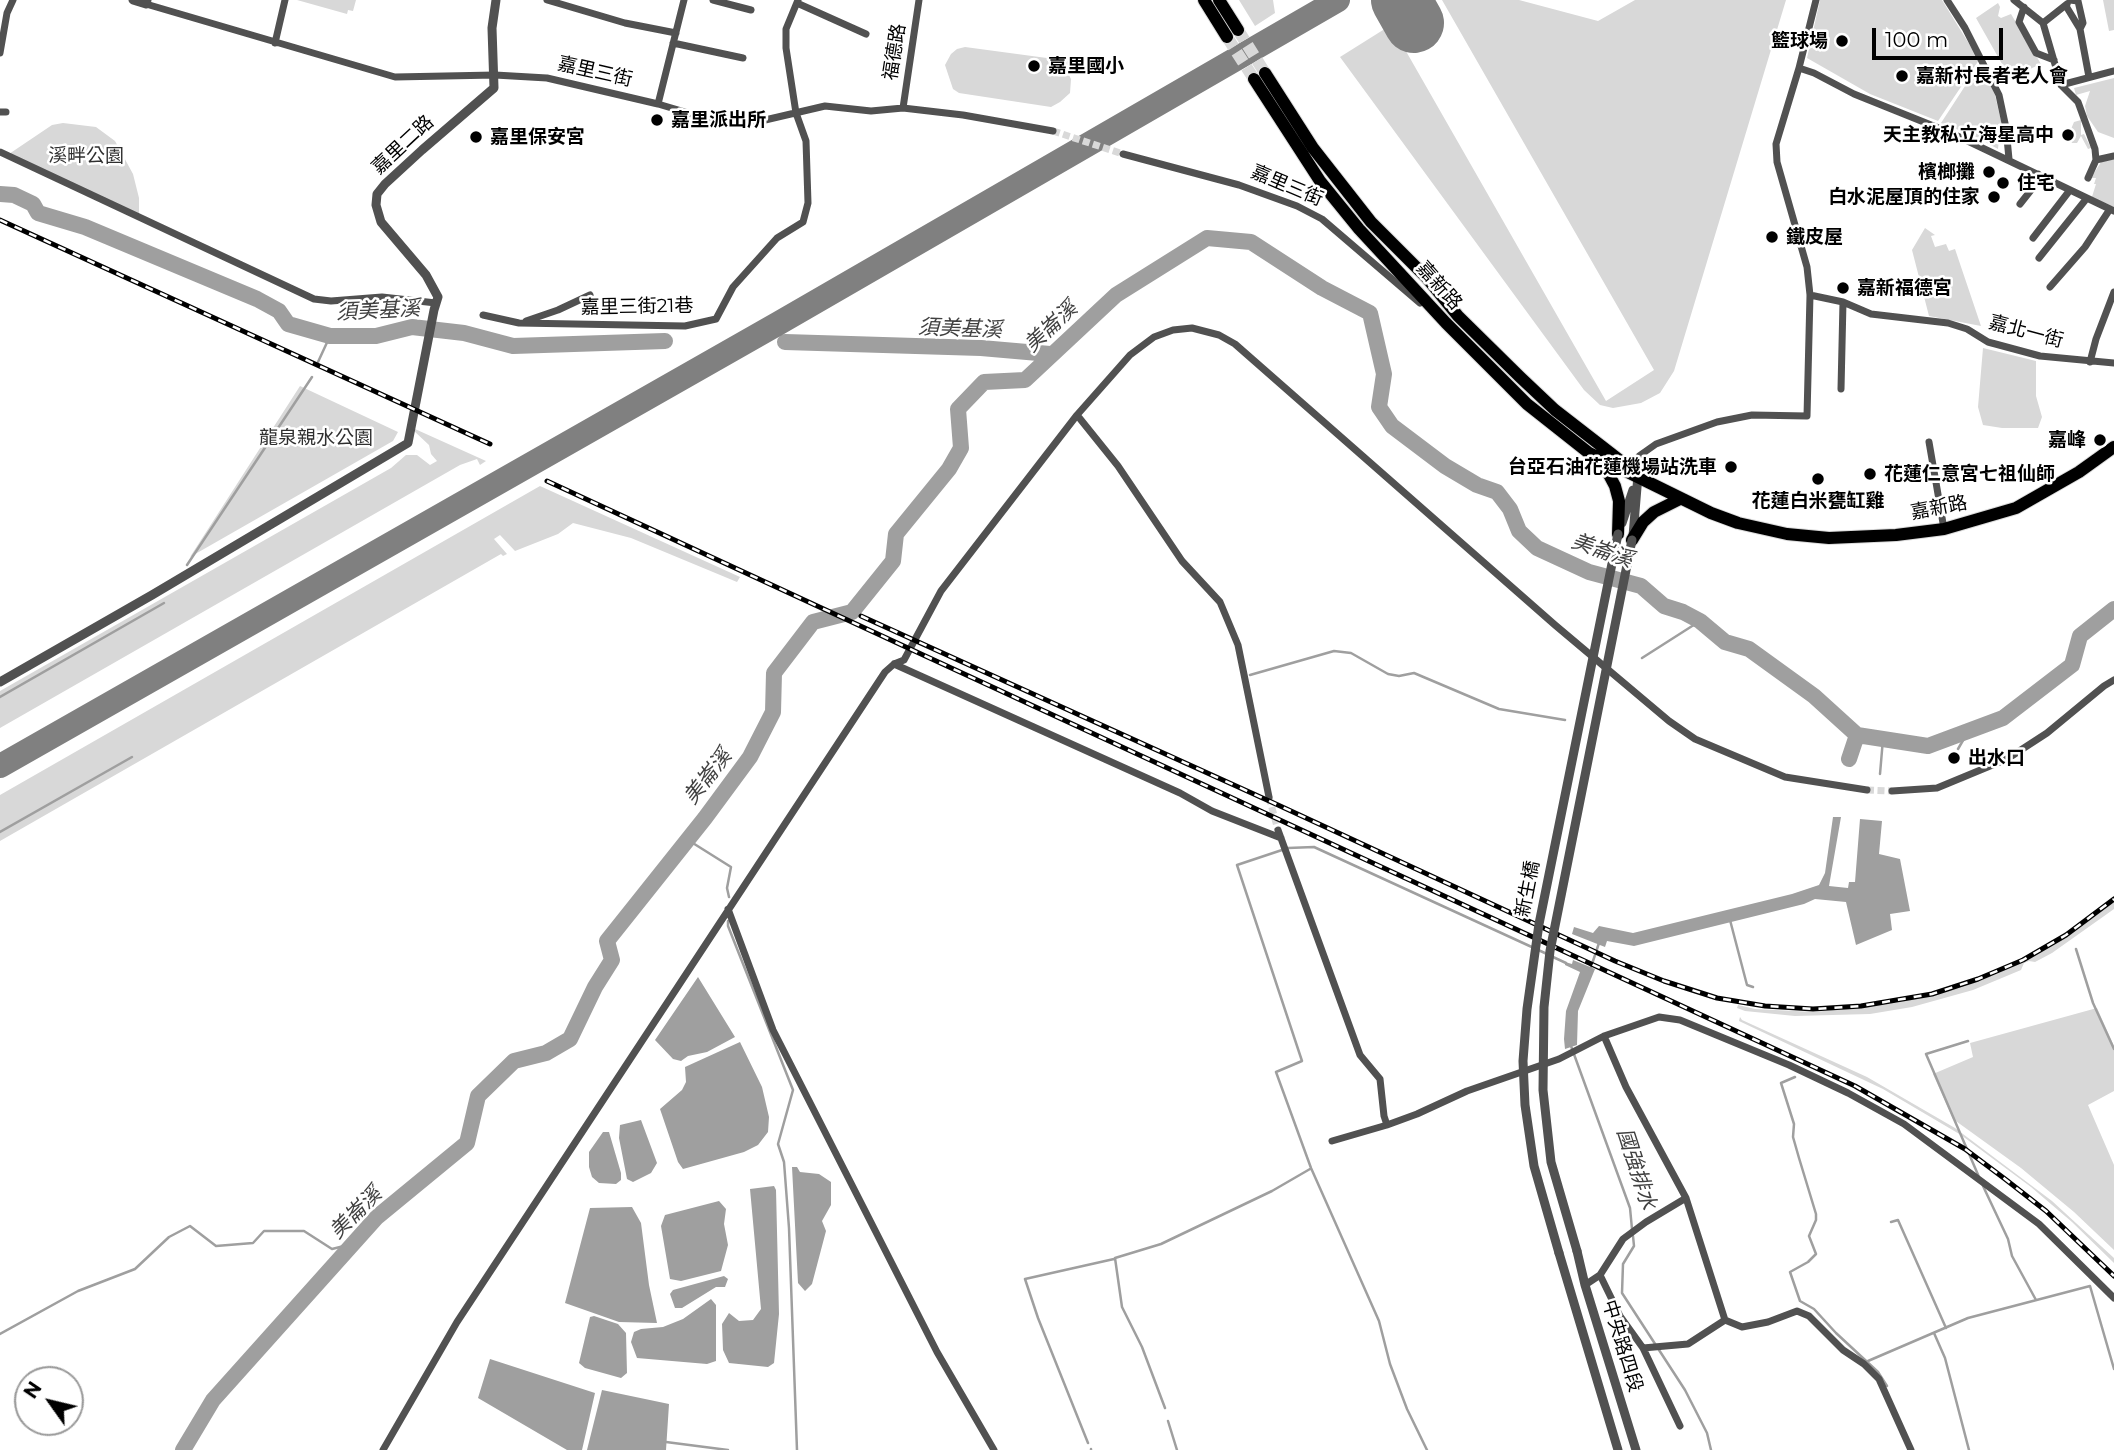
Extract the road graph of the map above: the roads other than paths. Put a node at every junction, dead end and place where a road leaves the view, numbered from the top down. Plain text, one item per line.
1 (13, 0) edge
2 (134, 0) edge
3 (285, 0) edge
4 (496, 0) edge
5 (547, 0) edge
6 (684, 0) edge
7 (713, 0) edge
8 (919, 0) edge
9 (1204, 0) edge
10 (1219, 0) edge
11 (1816, 0) edge
12 (1947, 0) edge
13 (2014, 0) edge
14 (798, 1) edge
15 (146, 2) edge
16 (2069, 2) edge
17 (2024, 7) junction
18 (751, 10) dead end
19 (2043, 23) junction
20 (2080, 29) junction
21 (676, 33) junction
22 (866, 34) dead end
23 (2046, 34) junction
24 (2029, 40) junction
25 (275, 43) junction
26 (673, 43) junction
27 (0, 53) edge
28 (743, 58) dead end
29 (2054, 60) junction
30 (1799, 68) junction
31 (2114, 71) edge
32 (495, 75) junction
33 (2089, 77) junction
34 (2061, 85) junction
35 (658, 104) junction
36 (903, 108) junction
37 (796, 113) junction
38 (1053, 131) tunnel mouth
39 (0, 152) edge
40 (1123, 153) tunnel mouth
41 (2114, 156) edge
42 (2009, 159) junction
43 (2096, 160) junction
44 (2038, 174) junction
45 (2088, 178) dead end
46 (2070, 190) junction
47 (2087, 198) junction
48 (2020, 204) dead end
49 (2112, 210) edge
50 (2033, 238) dead end
51 (2039, 258) dead end
52 (2050, 287) dead end
53 (2114, 292) edge
54 (590, 295) dead end
55 (1810, 295) junction
56 (1843, 302) junction
57 (436, 303) junction
58 (483, 315) dead end
59 (519, 323) junction
60 (1446, 323) junction
61 (2090, 362) junction
62 (2114, 363) edge
63 (1841, 389) dead end
64 (1077, 415) junction
65 (1929, 442) dead end
66 (2114, 447) edge
67 (1589, 453) junction
68 (1639, 475) junction
69 (1680, 499) junction
70 (1944, 529) junction
71 (1618, 534) junction
72 (1632, 540) junction
73 (894, 664) junction
74 (2114, 680) edge
75 (0, 682) edge
76 (1867, 790) tunnel mouth
77 (1892, 791) tunnel mouth
78 (1269, 797) tunnel mouth
79 (1278, 830) tunnel mouth
80 (1284, 845) junction
81 (728, 909) junction
82 (1604, 1037) junction
83 (1387, 1125) junction
84 (1332, 1141) dead end
85 (1686, 1198) junction
86 (1577, 1251) joint
87 (1559, 1253) joint
88 (1600, 1275) junction
89 (1585, 1285) junction
90 (2114, 1298) edge
91 (1725, 1320) junction
92 (1643, 1348) junction
93 (1680, 1426) dead end
94 (383, 1450) edge
95 (994, 1450) edge
96 (1618, 1450) edge
97 (1636, 1450) edge
98 (1911, 1450) edge

1 - 27 street
2 - 15 street, 嘉里三街
3 - 25 street
4 - 32 street
5 - 21 street
6 - 21 street
7 - 18 street
8 - 36 street, 福德路
9 - 10 main road
11 - 30 street
12 - 42 street
13 - 17 street
14 - 22 street
14 - 37 street, 嘉里三街21巷
15 - 25 street, 嘉里三街
16 - 19 street
16 - 20 street
16 - 20 street
17 - 19 street
17 - 24 street
19 - 23 street
20 - 33 street
21 - 26 street
23 - 24 street
23 - 29 street
24 - 29 street
25 - 32 street, 嘉里三街
26 - 28 street
26 - 35 street
29 - 34 street
30 - 42 street
30 - 55 street
31 - 33 street
32 - 35 street, 嘉里三街
32 - 57 street, 嘉里二路
33 - 34 street
34 - 43 street
35 - 37 street, 嘉里三街
36 - 37 street, 嘉里三街
36 - 38 street, 嘉里三街
37 - 59 street, 嘉里三街21巷
39 - 57 street
40 - 60 street, 嘉里三街
41 - 43 street
42 - 44 street
43 - 45 street
44 - 46 street
44 - 48 street
46 - 47 street
46 - 50 street
47 - 49 street
47 - 51 street
49 - 52 street
53 - 61 street
54 - 59 street
55 - 56 street, 嘉北一街
55 - 68 street
56 - 61 street, 嘉北一街
56 - 63 street
57 - 75 street
58 - 59 street, 嘉里三街21巷
60 - 67 main road, 嘉新路
60 - 68 main road, 嘉新路
61 - 62 street, 嘉北一街
64 - 73 street
64 - 76 street
64 - 78 street
65 - 70 street
66 - 70 main road, 嘉新路
67 - 68 main road, 嘉新路
67 - 71 main road
68 - 69 main road, 嘉新路
68 - 71 street
68 - 72 street
69 - 70 main road, 嘉新路
69 - 72 main road
71 - 87 street, 新生橋, bridge
72 - 86 street, 新生橋, bridge
73 - 80 street
73 - 81 street
74 - 77 street
79 - 80 street
80 - 83 street
81 - 94 street
81 - 95 street
82 - 83 street
82 - 85 street
82 - 90 street
83 - 84 street
85 - 88 street
85 - 91 street
86 - 89 street, 中央路四段
87 - 96 street, 中央路四段
88 - 89 street
88 - 92 street
89 - 97 street, 中央路四段
91 - 92 street
91 - 98 street
92 - 93 street

